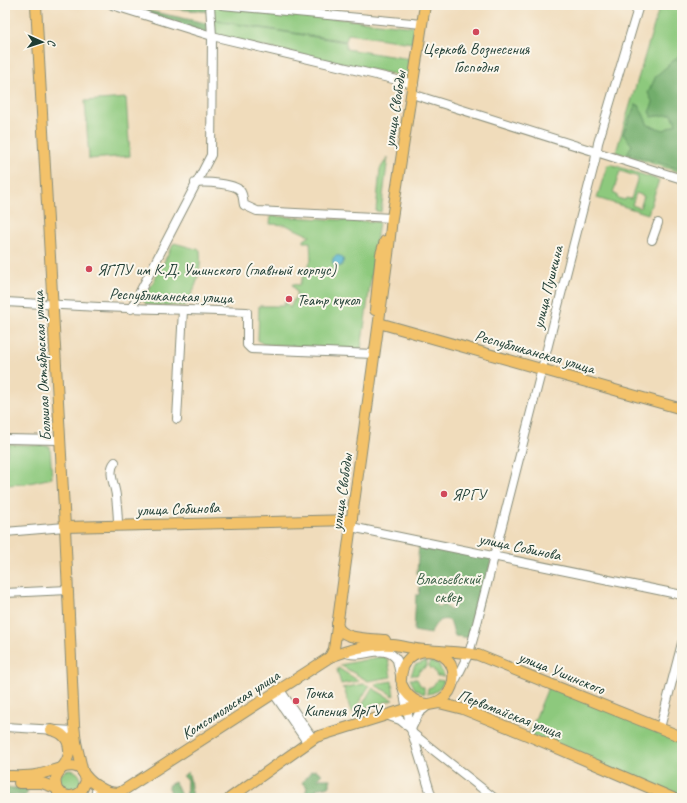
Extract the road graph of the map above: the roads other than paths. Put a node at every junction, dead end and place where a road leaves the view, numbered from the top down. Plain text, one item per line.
1 (36, 5) edge
2 (112, 5) edge
3 (210, 5) edge
4 (222, 5) edge
5 (425, 5) edge
6 (639, 5) edge
7 (422, 24) junction
8 (212, 36) junction
9 (413, 89) junction
10 (596, 152) junction
11 (682, 179) edge
12 (196, 183) junction
13 (392, 218) junction
14 (658, 223) dead end
15 (652, 240) dead end
16 (5, 302) edge
17 (52, 305) junction
18 (131, 309) junction
19 (183, 310) junction
20 (376, 322) junction
21 (374, 354) junction
22 (541, 368) junction
23 (682, 409) edge
24 (177, 419) dead end
25 (5, 439) edge
26 (60, 440) junction
27 (115, 462) dead end
28 (351, 524) junction
29 (118, 525) junction
30 (65, 527) junction
31 (5, 532) edge
32 (494, 556) junction
33 (68, 590) junction
34 (5, 593) edge
35 (682, 595) edge
36 (338, 624) junction
37 (336, 634) junction
38 (682, 643) edge
39 (401, 646) junction
40 (427, 651) junction
41 (344, 652) junction
42 (469, 653) junction
43 (330, 657) junction
44 (401, 683) junction
45 (277, 692) junction
46 (450, 692) junction
47 (431, 703) junction
48 (406, 709) junction
49 (386, 715) junction
50 (5, 727) edge
51 (660, 728) junction
52 (51, 730) junction
53 (411, 731) junction
54 (72, 733) junction
55 (682, 737) edge
56 (310, 740) junction
57 (68, 756) junction
58 (60, 768) junction
59 (5, 776) edge
60 (84, 777) junction
61 (5, 783) edge
62 (97, 785) junction
63 (58, 792) edge
64 (85, 798) edge
65 (95, 798) edge
66 (230, 798) edge
67 (432, 798) edge
68 (494, 798) edge
69 (673, 798) edge

1 - 17 main road, Большая Октябрьская улица
2 - 8 street
3 - 8 street
4 - 7 street
5 - 7 main road, улица Свободы
6 - 10 street, улица Пушкина
7 - 9 main road, улица Свободы
8 - 9 street
8 - 12 street
9 - 10 street
9 - 13 main road, улица Свободы
10 - 11 street
10 - 22 street, улица Пушкина
12 - 13 street
12 - 18 street
13 - 20 main road, улица Свободы
14 - 15 street
16 - 17 street, Республиканская улица
17 - 18 street, Республиканская улица
17 - 26 main road, Большая Октябрьская улица
18 - 19 street, Республиканская улица
19 - 21 street, Республиканская улица
19 - 24 street
20 - 21 main road, улица Свободы
20 - 22 main road, Республиканская улица
21 - 28 main road, улица Свободы
22 - 23 main road, Республиканская улица
22 - 32 street, улица Пушкина
25 - 26 street
26 - 30 main road, Большая Октябрьская улица
27 - 29 street
28 - 29 main road, улица Собинова
28 - 32 street, улица Собинова
28 - 36 main road, улица Свободы
29 - 30 main road, улица Собинова
30 - 31 street, улица Собинова
30 - 33 main road, Большая Октябрьская улица
32 - 35 street, улица Собинова
32 - 42 street, улица Пушкина
33 - 34 street
33 - 54 main road, Большая Октябрьская улица
36 - 37 main road, улица Свободы
36 - 39 main road, Комсомольская улица
37 - 41 main road
37 - 43 main road, улица Свободы
38 - 51 street
39 - 40 main road, Комсомольская улица
39 - 41 main road, Комсомольская улица
40 - 42 main road, улица Ушинского
40 - 44 main road
40 - 46 main road
41 - 43 main road, Комсомольская улица
41 - 44 street
42 - 46 street, улица Пушкина
42 - 51 main road, улица Ушинского
43 - 45 main road, Комсомольская улица
44 - 47 main road
44 - 48 street
45 - 56 street
45 - 62 main road, Комсомольская улица
46 - 47 main road
47 - 48 main road, Первомайская улица
47 - 53 street
47 - 69 main road, Первомайская улица
48 - 49 main road, Первомайская улица
48 - 53 street
49 - 53 street
49 - 56 main road, Первомайская улица
50 - 52 street
51 - 55 main road, улица Ушинского
52 - 54 street
52 - 57 main road
53 - 67 street
53 - 68 street
54 - 57 main road, Большая Октябрьская улица
54 - 60 main road, Большая Октябрьская улица
56 - 66 main road, Первомайская улица
57 - 58 main road, Большая Октябрьская улица
58 - 59 main road
58 - 60 main road
58 - 63 main road
60 - 62 main road, Комсомольская улица
60 - 63 main road
60 - 64 street
61 - 63 main road
62 - 65 street

